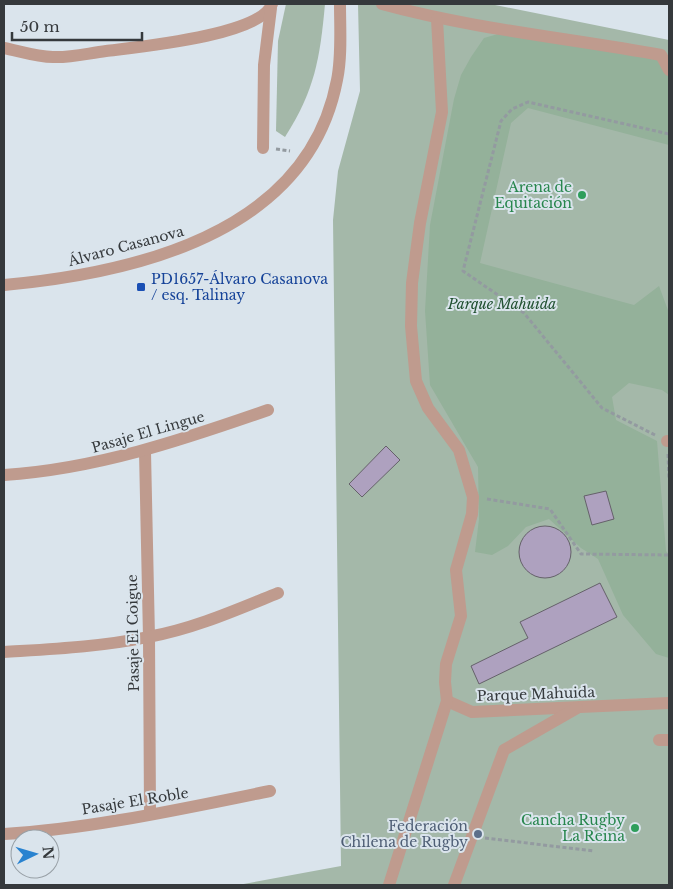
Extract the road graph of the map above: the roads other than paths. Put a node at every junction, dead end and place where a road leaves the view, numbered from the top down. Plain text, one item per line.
1 (340, 4) edge
2 (382, 4) edge
3 (272, 6) edge
4 (437, 19) junction
5 (4, 48) edge
6 (669, 70) edge
7 (263, 148) road end
8 (4, 285) edge
9 (268, 410) dead end
10 (145, 452) junction
11 (4, 475) edge
12 (278, 593) dead end
13 (149, 637) junction
14 (4, 652) edge
15 (448, 701) junction
16 (669, 702) edge
17 (577, 708) junction
18 (270, 791) dead end
19 (150, 813) junction
20 (4, 834) edge
21 (389, 885) edge
22 (454, 885) edge

1 - 8 street, Álvaro Casanova
2 - 4 street
3 - 5 street
3 - 7 street
4 - 6 street
4 - 15 street
9 - 10 street, Pasaje El Lingue
10 - 11 street, Pasaje El Lingue
10 - 13 street, Pasaje El Coigue
12 - 13 street
13 - 14 street
13 - 19 street, Pasaje El Coigue
15 - 17 street, Parque Mahuida
15 - 21 street
16 - 17 street, Parque Mahuida
17 - 22 street
18 - 19 street, Pasaje El Roble
19 - 20 street, Pasaje El Roble

